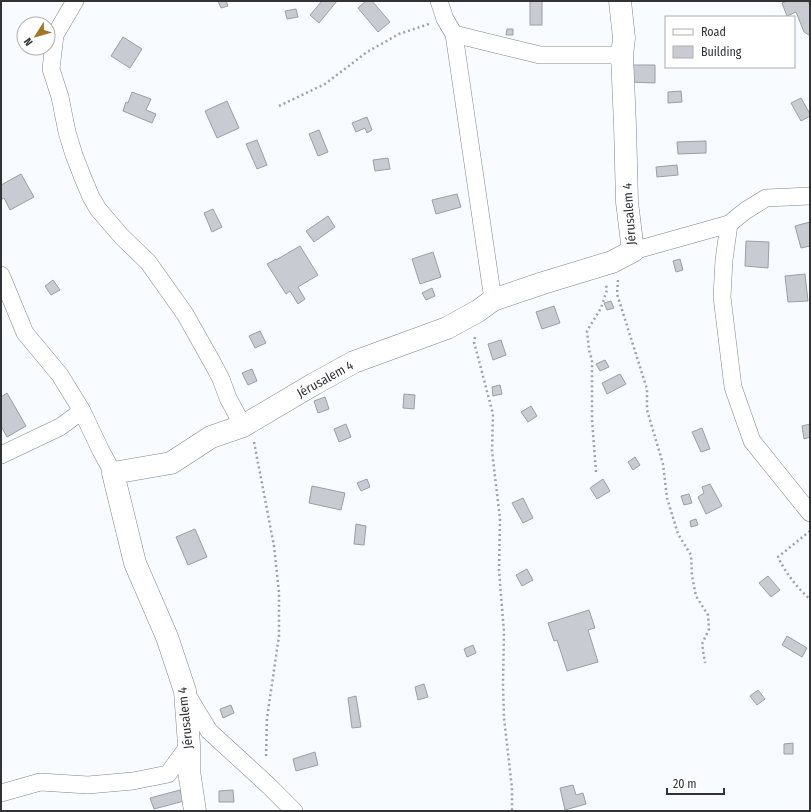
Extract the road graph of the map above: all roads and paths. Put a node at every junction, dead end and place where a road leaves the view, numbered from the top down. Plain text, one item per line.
1 (75, 1) edge
2 (438, 1) edge
3 (620, 1) edge
4 (445, 19) junction
5 (454, 34) junction
6 (622, 55) junction
7 (279, 106) dead end
8 (810, 196) edge
9 (729, 224) junction
10 (621, 257) junction
11 (1, 275) edge
12 (486, 305) junction
13 (82, 412) junction
14 (247, 424) junction
15 (1, 455) edge
16 (596, 472) dead end
17 (113, 473) junction
18 (810, 513) edge
19 (810, 531) edge
20 (810, 599) edge
21 (705, 663) dead end
22 (185, 692) junction
23 (189, 745) junction
24 (269, 786) junction
25 (1, 793) edge
26 (195, 811) edge
27 (294, 811) edge
28 (512, 811) edge

1 - 14 street
2 - 4 street
3 - 6 street, Jérusalem 4
4 - 5 street
4 - 7 path
5 - 6 street
5 - 12 street
6 - 10 street, Jérusalem 4
8 - 9 street
9 - 10 street
9 - 18 street
10 - 12 street, Jérusalem 4
10 - 16 path
10 - 21 path
11 - 13 street
12 - 14 street, Jérusalem 4
12 - 28 path
13 - 15 street
13 - 17 street
14 - 17 street, Jérusalem 4
14 - 24 path
17 - 22 street, Jérusalem 4
19 - 20 path
22 - 23 street, Jérusalem 4
22 - 24 street
23 - 25 street
23 - 26 street, Jérusalem 4
24 - 27 street

